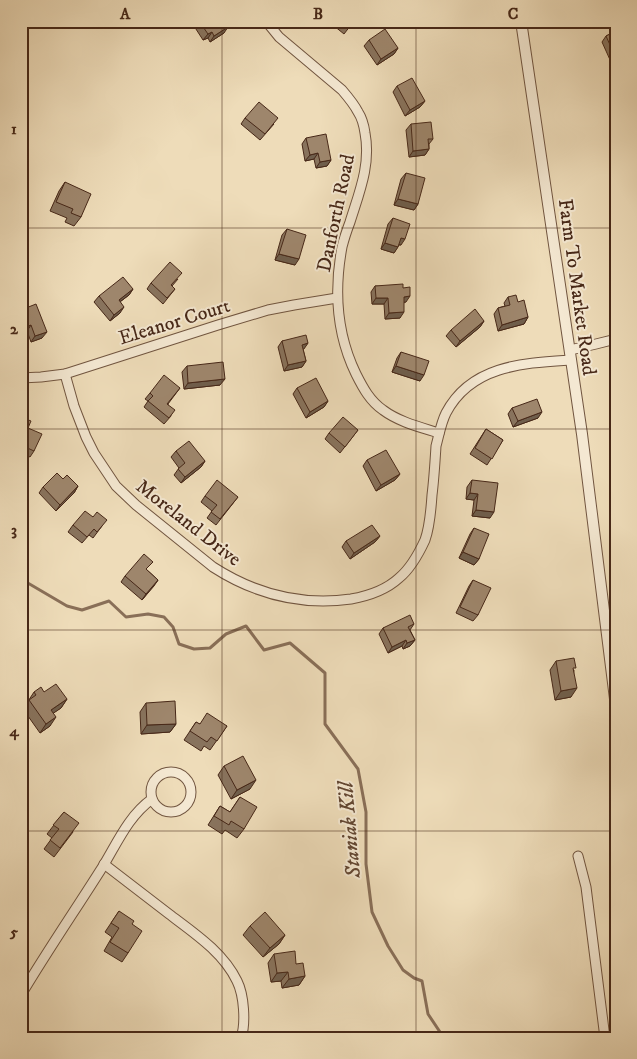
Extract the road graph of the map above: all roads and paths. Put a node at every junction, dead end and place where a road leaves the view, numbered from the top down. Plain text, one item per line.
1 (266, 21) edge
2 (521, 21) edge
3 (338, 298) junction
4 (616, 339) edge
5 (570, 355) junction
6 (66, 374) junction
7 (21, 378) edge
8 (439, 433) junction
9 (616, 707) edge
10 (152, 799) junction
11 (578, 856) dead end
12 (104, 864) junction
13 (21, 995) edge
14 (241, 1038) edge
15 (605, 1038) edge

1 - 3 street, Danforth Road
2 - 5 street, Farm To Market Road
3 - 6 street, Eleanor Court
3 - 8 street, Danforth Road
4 - 5 street, Moreland Drive
5 - 8 street, Moreland Drive
5 - 9 street, Farm To Market Road
6 - 7 street, Eleanor Court
6 - 8 street, Moreland Drive
10 - 10 street
10 - 12 street
11 - 15 street
12 - 13 street
12 - 14 street

